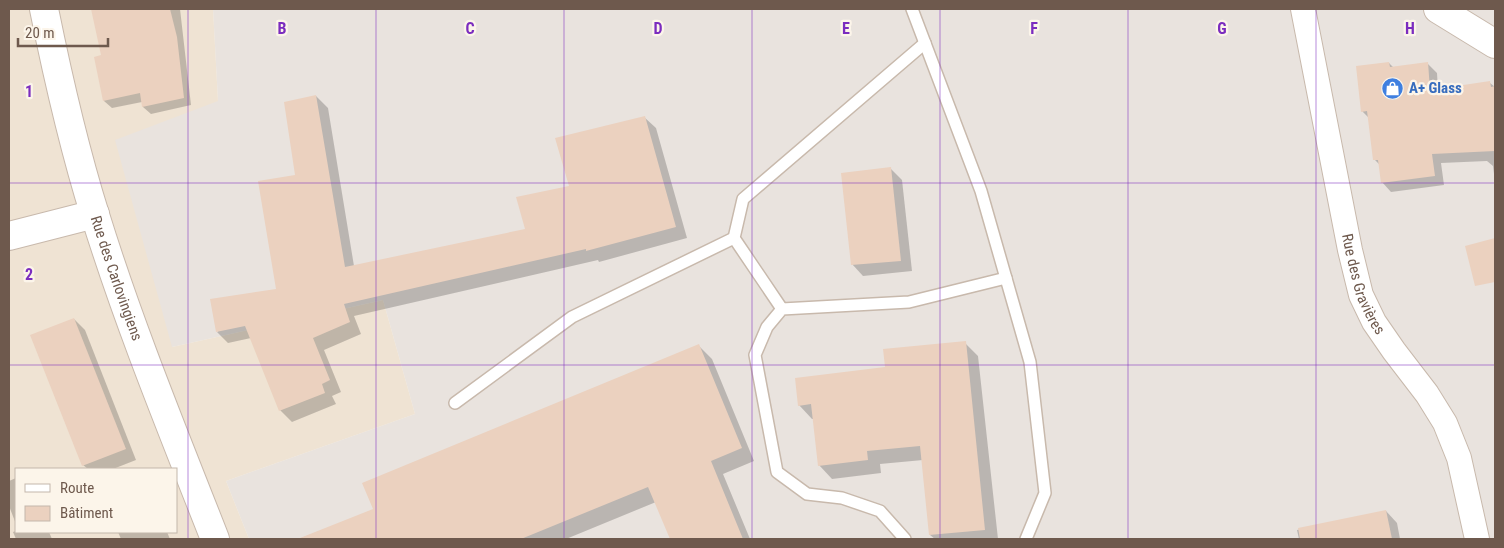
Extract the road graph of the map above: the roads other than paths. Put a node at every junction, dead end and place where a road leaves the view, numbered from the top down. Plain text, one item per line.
1 (44, 9) edge
2 (912, 9) edge
3 (1303, 9) edge
4 (1438, 9) edge
5 (925, 43) junction
6 (1495, 44) edge
7 (95, 214) junction
8 (9, 236) edge
9 (734, 238) junction
10 (1006, 278) junction
11 (782, 309) junction
12 (455, 403) dead end
13 (215, 539) edge
14 (905, 539) edge
15 (1026, 539) edge
16 (1477, 539) edge

1 - 7 street, Rue des Carlovingiens
2 - 5 lane
3 - 16 street, Rue des Gravières
4 - 6 street
5 - 9 lane
5 - 10 lane
7 - 8 street
7 - 13 street, Rue des Carlovingiens
9 - 11 lane
9 - 12 lane
10 - 11 lane
10 - 15 lane
11 - 14 lane

